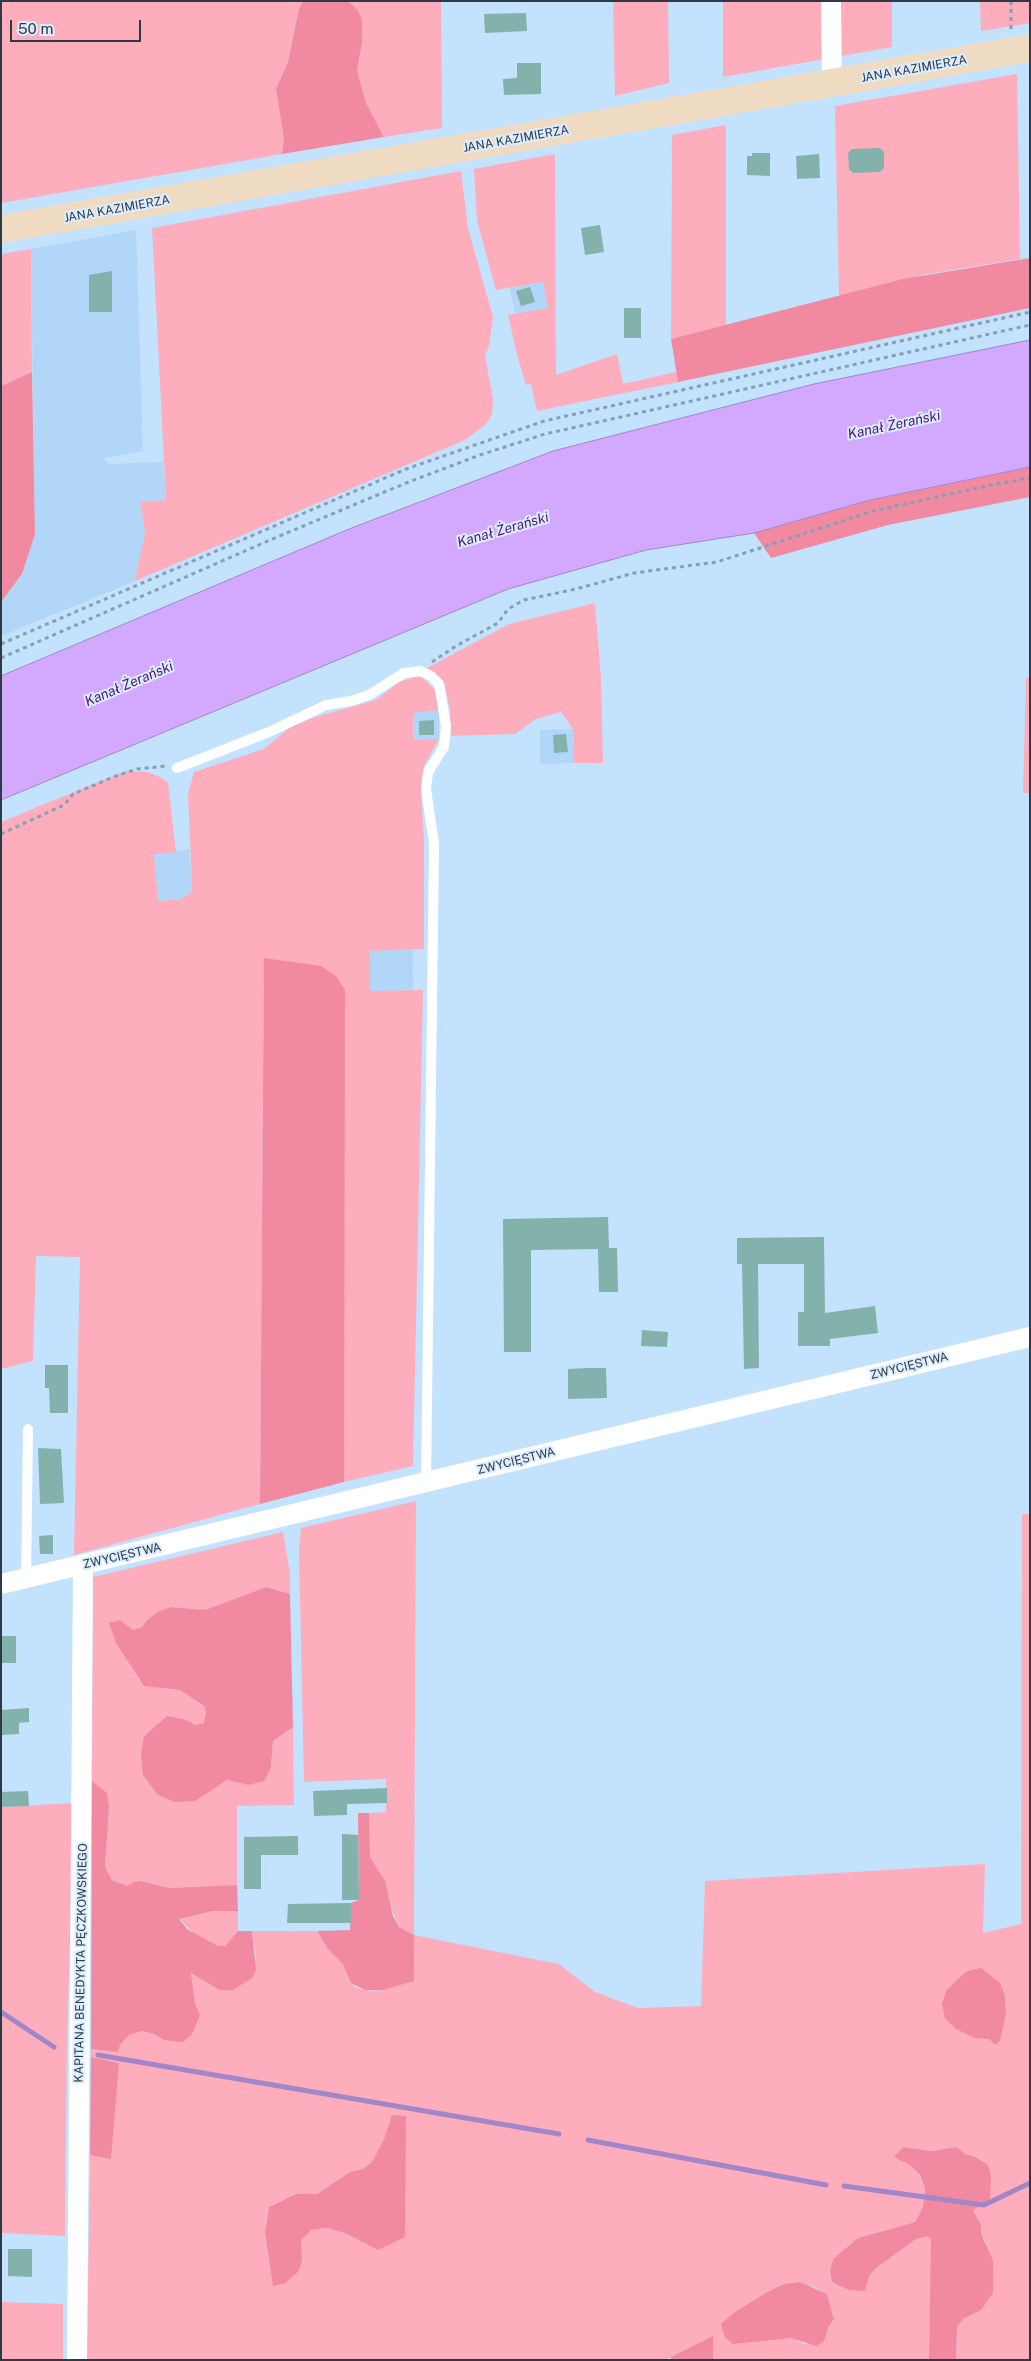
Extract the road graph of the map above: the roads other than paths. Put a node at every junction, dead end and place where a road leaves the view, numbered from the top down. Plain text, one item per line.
1 (831, 1) edge
2 (1020, 50) edge
3 (832, 84) junction
4 (1, 229) edge
5 (177, 768) road end
6 (1030, 1336) edge
7 (28, 1429) dead end
8 (426, 1483) junction
9 (83, 1565) junction
10 (26, 1579) junction
11 (1, 1584) edge
12 (77, 2360) edge

1 - 3 street
2 - 3 main road, JANA KAZIMIERZA
3 - 4 main road, JANA KAZIMIERZA
5 - 8 lane
6 - 8 street, ZWYCIĘSTWA
7 - 10 lane
8 - 9 street, ZWYCIĘSTWA
9 - 10 street, ZWYCIĘSTWA
9 - 12 street, KAPITANA BENEDYKTA PĘCZKOWSKIEGO
10 - 11 street, ZWYCIĘSTWA

